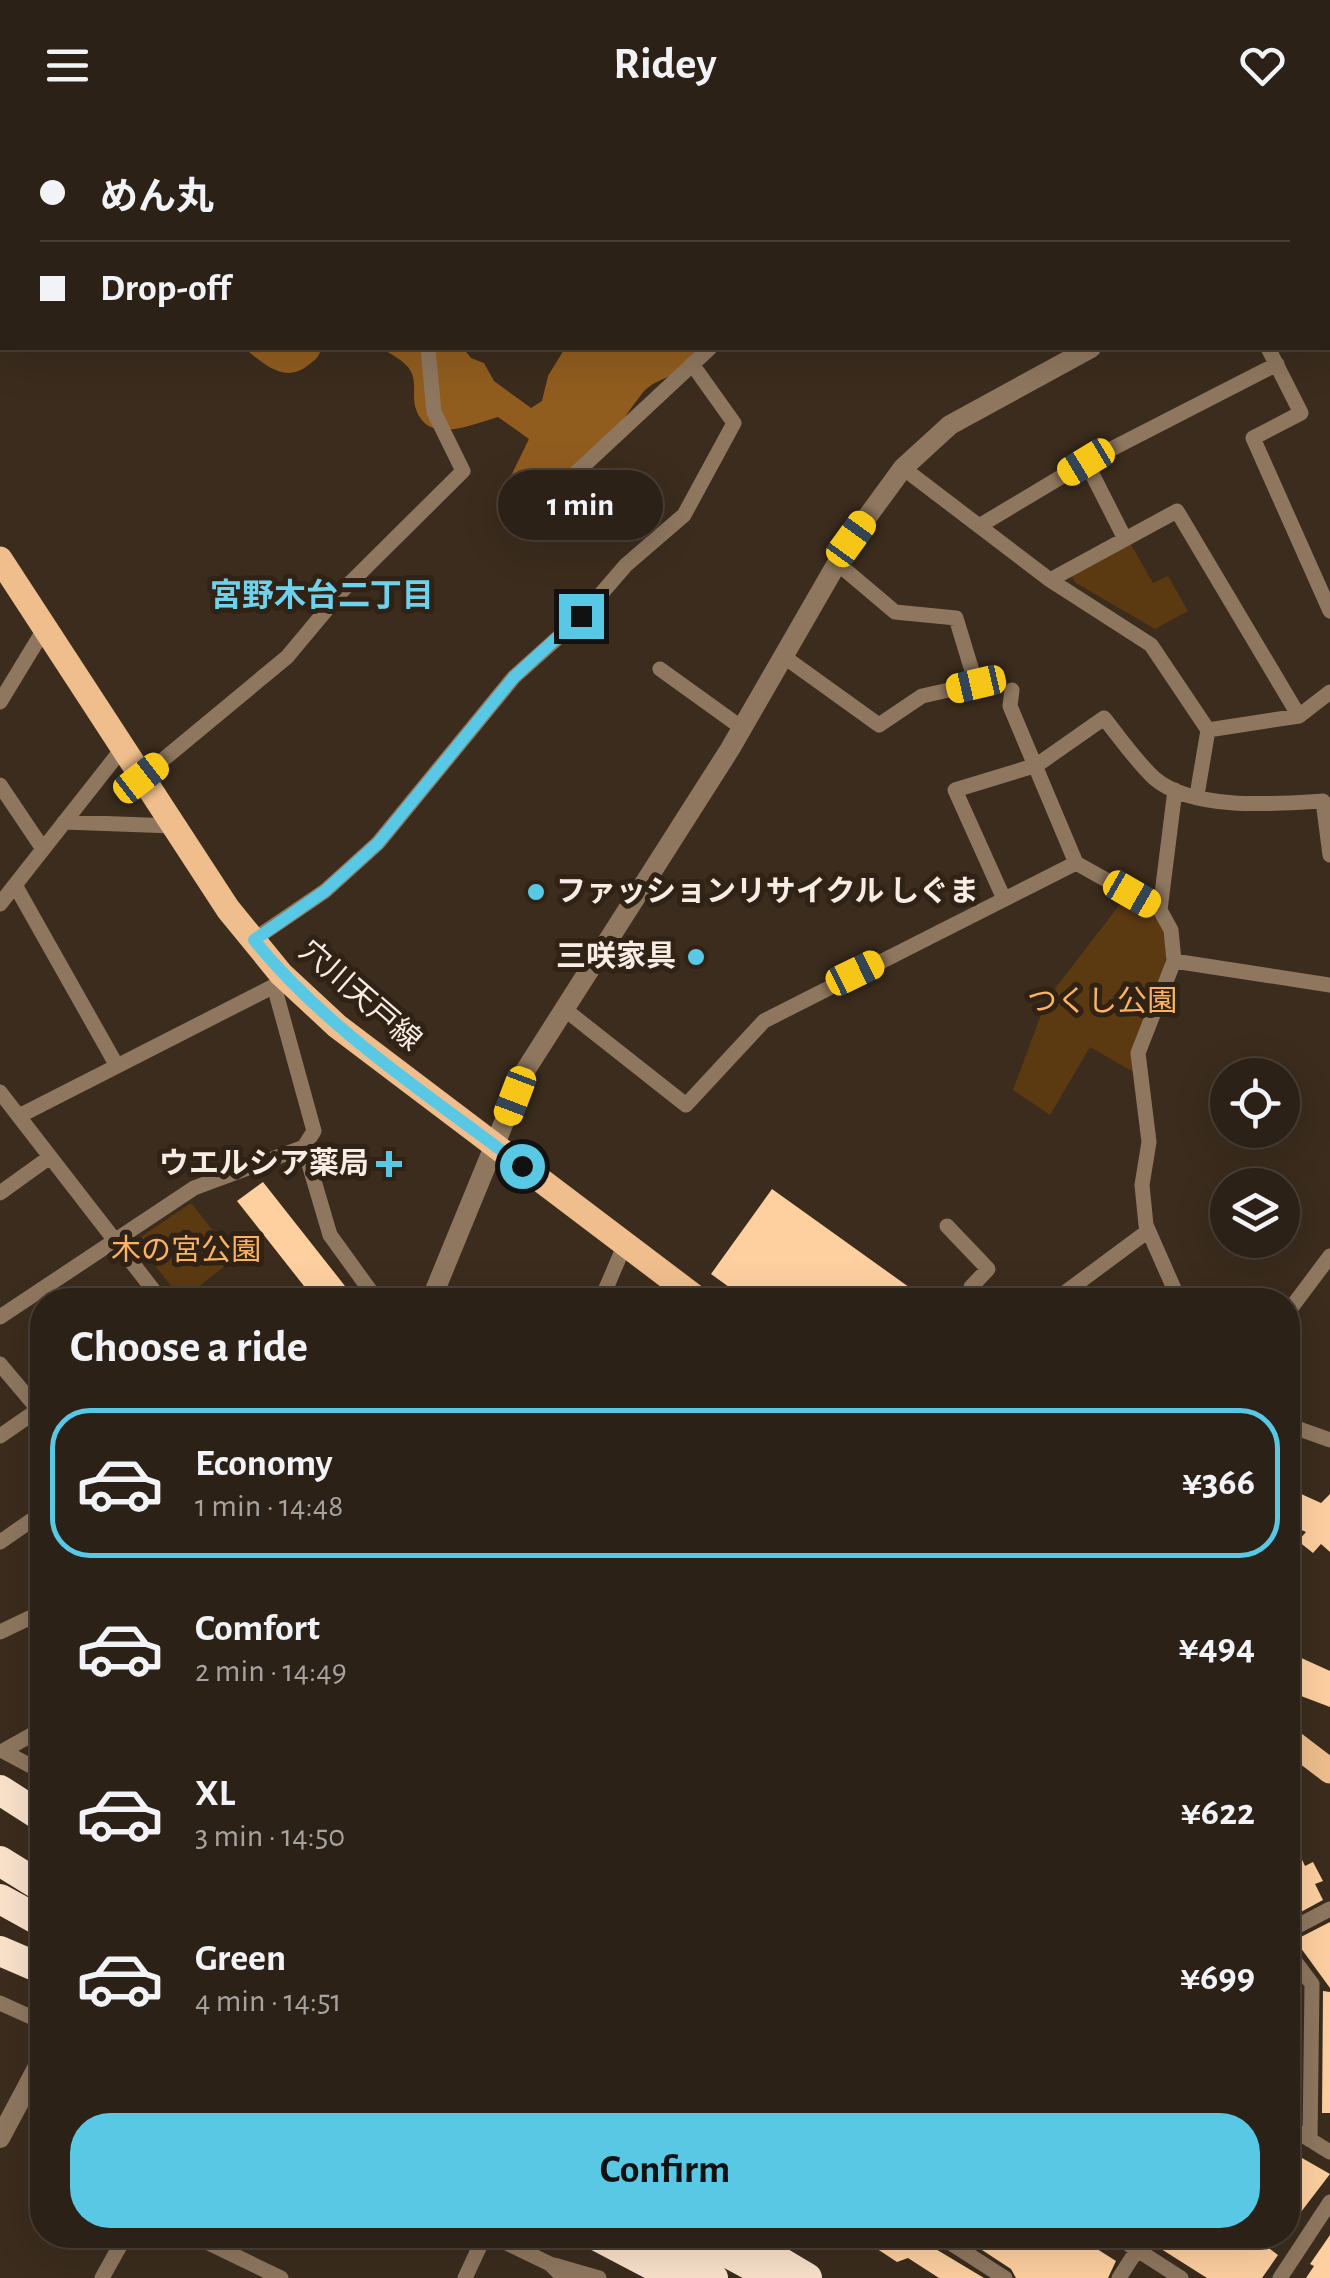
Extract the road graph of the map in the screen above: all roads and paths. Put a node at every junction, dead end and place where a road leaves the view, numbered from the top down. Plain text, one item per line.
1 (428, 350) edge
2 (708, 350) edge
3 (1087, 350) edge
4 (1269, 350) edge
5 (692, 364) junction
6 (1277, 364) junction
7 (1086, 462) junction
8 (903, 468) junction
9 (548, 499) dead end
10 (980, 526) junction
11 (1124, 537) junction
12 (0, 559) edge
13 (837, 563) junction
14 (1050, 580) junction
15 (1330, 611) edge
16 (45, 628) junction
17 (783, 656) junction
18 (660, 669) dead end
19 (1012, 690) dead end
20 (1330, 692) edge
21 (0, 702) edge
22 (1299, 716) junction
23 (742, 728) junction
24 (1208, 730) junction
25 (122, 748) junction
26 (1038, 765) junction
27 (141, 778) junction
28 (0, 785) edge
29 (1175, 790) junction
30 (1197, 795) junction
31 (64, 822) junction
32 (173, 826) junction
33 (44, 849) junction
34 (1330, 855) edge
35 (1076, 862) junction
36 (15, 885) junction
37 (1004, 898) junction
38 (0, 904) edge
39 (1160, 910) junction
40 (254, 940) junction
41 (1174, 961) junction
42 (280, 983) junction
43 (1330, 985) edge
44 (563, 1008) junction
45 (117, 1066) junction
46 (0, 1092) edge
47 (18, 1116) junction
48 (496, 1146) junction
49 (304, 1147) junction
50 (50, 1157) junction
51 (0, 1193) edge
52 (947, 1226) dead end
53 (1148, 1231) junction
54 (113, 1238) junction
55 (626, 1244) junction
56 (1330, 1256) edge
57 (41, 1288) edge
58 (151, 1288) edge
59 (368, 1288) edge
60 (437, 1288) edge
61 (606, 1288) edge
62 (683, 1288) edge
63 (973, 1288) edge
64 (1071, 1288) edge
65 (1174, 1288) edge
66 (30, 1296) edge
67 (1300, 1296) edge
68 (0, 1317) edge
69 (0, 1364) edge
70 (30, 1398) edge
71 (30, 1418) edge
72 (1300, 1429) edge
73 (0, 1436) edge
74 (1330, 1440) edge
75 (30, 1521) edge
76 (0, 1542) edge
77 (30, 1618) edge
78 (0, 1632) edge
79 (30, 1736) edge
80 (1300, 1748) edge
81 (30, 1766) edge
82 (1330, 1770) edge
83 (0, 1790) edge
84 (30, 1809) edge
85 (0, 1862) edge
86 (30, 1880) edge
87 (0, 1900) edge
88 (1330, 1910) edge
89 (30, 1916) edge
90 (1300, 1925) edge
91 (0, 1951) edge
92 (30, 1964) edge
93 (1300, 1968) edge
94 (0, 2002) edge
95 (30, 2016) edge
96 (30, 2082) edge
97 (1300, 2134) edge
98 (0, 2138) edge
99 (1310, 2140) junction
100 (1330, 2152) edge
101 (1330, 2202) edge
102 (1301, 2244) edge
103 (119, 2248) edge
104 (219, 2248) edge
105 (480, 2248) edge
106 (515, 2248) edge
107 (620, 2248) edge
108 (657, 2248) edge
109 (720, 2248) edge
110 (757, 2248) edge
111 (972, 2248) edge
112 (1134, 2248) edge
113 (1299, 2248) edge
114 (1137, 2250) junction
115 (550, 2264) junction
116 (102, 2278) edge
117 (281, 2278) edge
118 (465, 2278) edge
119 (564, 2278) edge
120 (599, 2278) edge
121 (677, 2278) edge
122 (713, 2278) edge
123 (774, 2278) edge
124 (807, 2278) edge
125 (1005, 2278) edge
126 (1119, 2278) edge
127 (1181, 2278) edge
128 (1280, 2278) edge

1 - 27 street
2 - 5 street
3 - 8 street
4 - 6 street
5 - 9 street
5 - 40 street
6 - 7 street
6 - 15 street
7 - 10 street
7 - 11 street
8 - 10 street
8 - 13 street
10 - 14 street
11 - 14 street
11 - 22 street
12 - 16 main road, 穴川天戸線
13 - 17 street
13 - 17 street
14 - 24 street
16 - 21 street
16 - 25 main road, 穴川天戸線
17 - 23 street
18 - 23 street
19 - 26 street
20 - 22 street
22 - 24 street
23 - 44 street
24 - 30 street
25 - 27 main road, 穴川天戸線
25 - 31 street
26 - 29 street
26 - 35 street
26 - 37 street
27 - 32 main road, 穴川天戸線
28 - 33 street
29 - 30 street
29 - 39 street
30 - 34 street
31 - 32 street
31 - 33 street
32 - 40 main road, 穴川天戸線
33 - 36 street
35 - 37 street
35 - 39 street
36 - 38 street
36 - 45 street
37 - 44 street
39 - 41 street
40 - 42 main road, 穴川天戸線
41 - 43 street
41 - 53 street
42 - 45 street
42 - 48 main road, 穴川天戸線
42 - 49 street
44 - 48 street
45 - 47 street
46 - 47 street
47 - 50 street
48 - 55 main road, 穴川天戸線
48 - 60 street
49 - 54 street
49 - 59 street
50 - 51 street
50 - 54 street
52 - 63 street
53 - 64 street
53 - 65 street
54 - 57 street
54 - 58 street
55 - 61 street
55 - 62 main road, 穴川天戸線
56 - 67 street
66 - 68 street
69 - 70 street
71 - 73 street
72 - 74 street
75 - 76 street
77 - 78 street
79 - 81 street
80 - 82 main road
83 - 84 highway
85 - 86 highway
87 - 89 highway
88 - 90 street
91 - 92 highway
93 - 99 street
94 - 95 street
96 - 98 street
97 - 99 street
99 - 100 street
101 - 102 street
103 - 116 street
104 - 117 street
105 - 118 street
106 - 115 street
107 - 121 highway
108 - 122 highway
109 - 123 highway
110 - 124 highway
111 - 125 street
112 - 114 street
113 - 128 street
114 - 126 street
114 - 127 street
115 - 119 street
115 - 120 street

